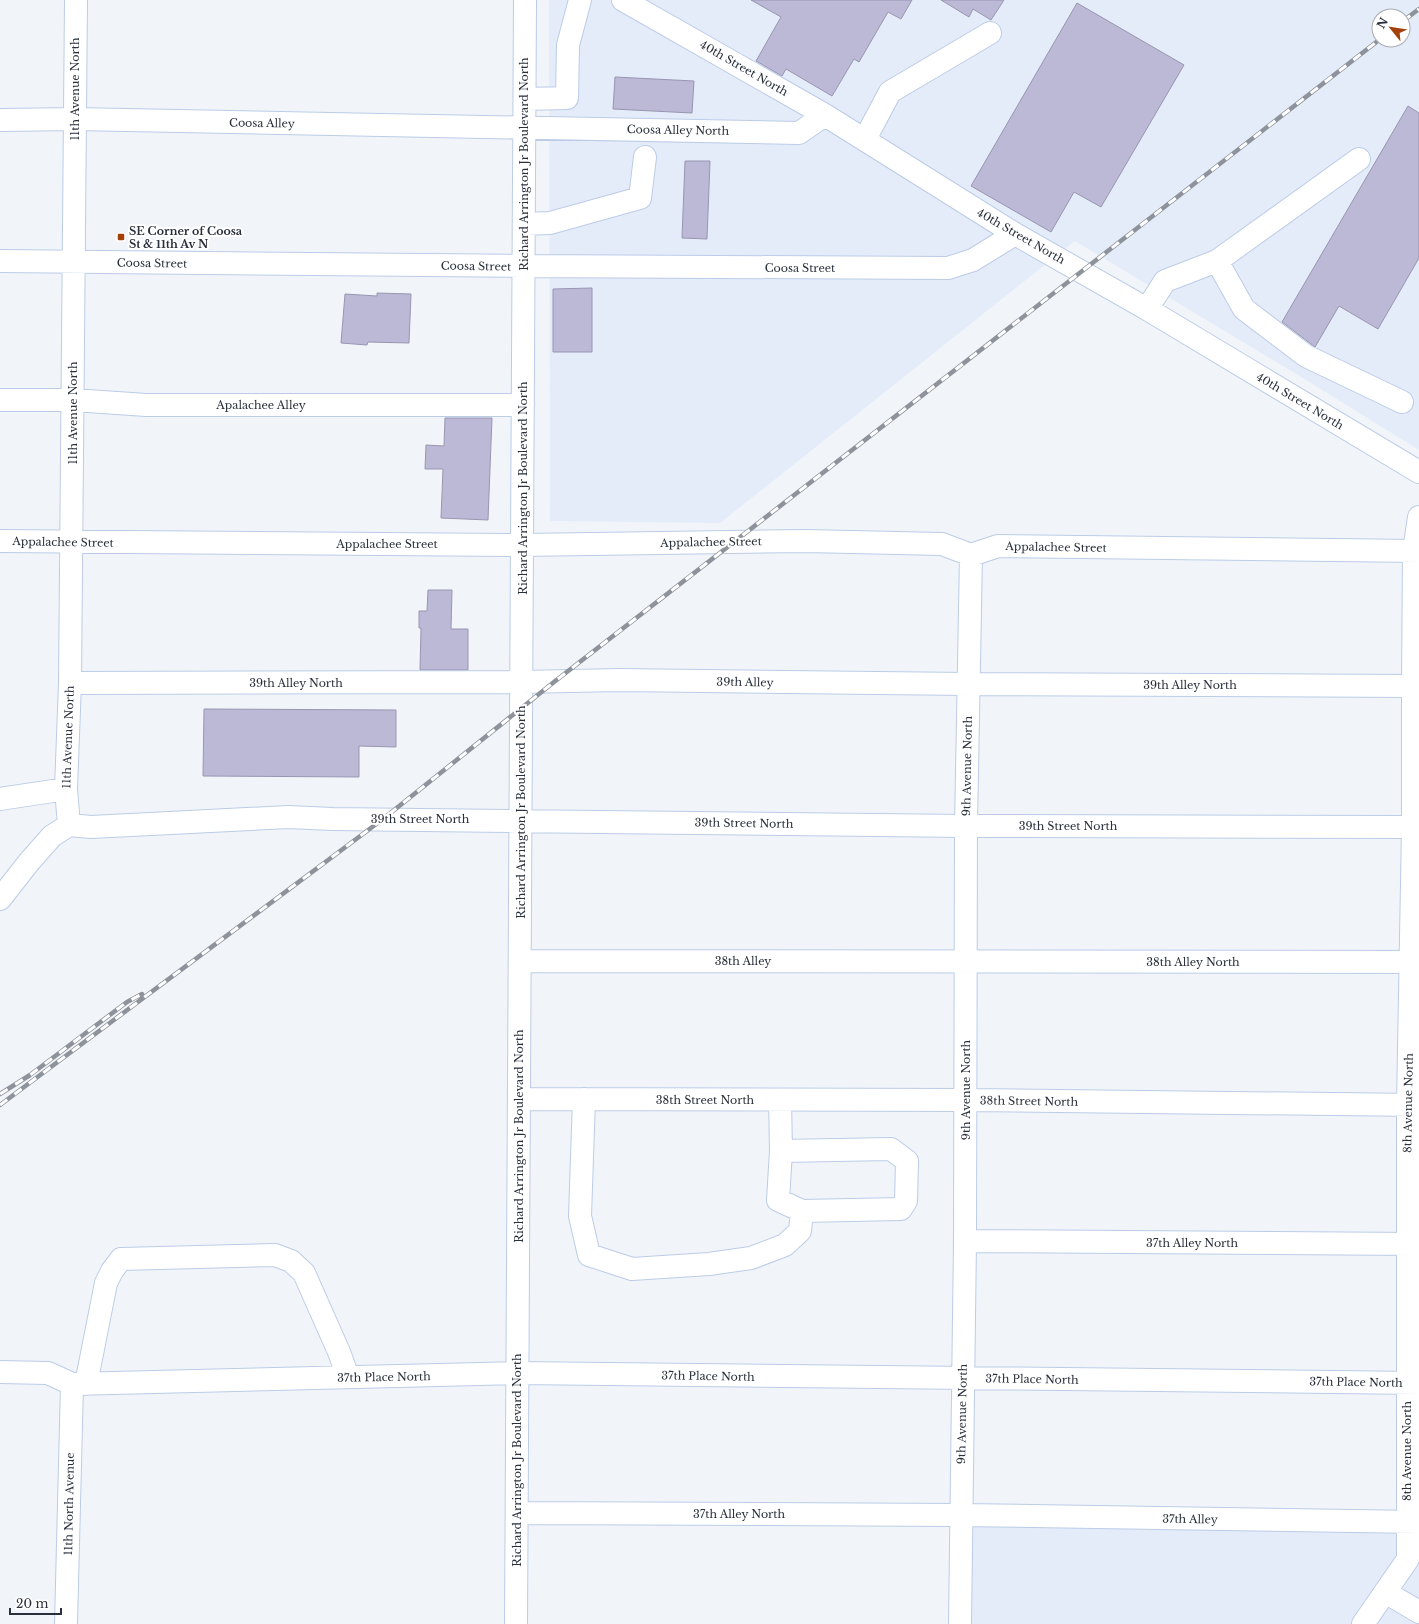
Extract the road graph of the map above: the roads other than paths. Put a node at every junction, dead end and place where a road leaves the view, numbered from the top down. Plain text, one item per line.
1 (76, 0) edge
2 (525, 0) edge
3 (580, 0) edge
4 (633, 2) edge
5 (990, 33) dead end
6 (525, 99) junction
7 (825, 115) junction
8 (75, 119) junction
9 (0, 120) edge
10 (525, 128) junction
11 (864, 140) junction
12 (645, 157) dead end
13 (1359, 159) dead end
14 (524, 224) junction
15 (1015, 234) junction
16 (0, 261) edge
17 (1217, 261) junction
18 (74, 262) junction
19 (524, 266) junction
20 (1147, 309) junction
21 (0, 400) edge
22 (73, 400) junction
23 (1402, 402) dead end
24 (523, 405) junction
25 (1419, 472) edge
26 (1419, 517) edge
27 (0, 541) edge
28 (72, 543) junction
29 (522, 545) junction
30 (1417, 551) edge
31 (971, 555) junction
32 (522, 682) junction
33 (70, 683) junction
34 (968, 684) junction
35 (1412, 686) junction
36 (66, 789) junction
37 (0, 799) edge
38 (521, 820) junction
39 (69, 825) junction
40 (966, 826) junction
41 (1416, 827) edge
42 (0, 899) edge
43 (520, 961) junction
44 (966, 962) junction
45 (1415, 962) edge
46 (519, 1099) junction
47 (584, 1099) junction
48 (780, 1100) junction
49 (965, 1100) junction
50 (1413, 1105) edge
51 (781, 1151) junction
52 (802, 1211) junction
53 (965, 1241) junction
54 (1414, 1244) edge
55 (0, 1372) edge
56 (518, 1373) junction
57 (348, 1378) junction
58 (962, 1379) junction
59 (1413, 1383) edge
60 (79, 1384) junction
61 (517, 1513) junction
62 (960, 1515) junction
63 (1413, 1522) edge
64 (1413, 1562) edge
65 (1385, 1592) junction
66 (1419, 1612) edge
67 (66, 1624) edge
68 (516, 1624) edge
69 (960, 1624) edge
70 (1363, 1624) edge

1 - 8 street, 11th Avenue North
2 - 6 street, Richard Arrington Jr Boulevard North
3 - 6 street
4 - 7 street, 40th Street North
5 - 11 street
6 - 10 street, Richard Arrington Jr Boulevard North
7 - 10 street, Coosa Alley North
7 - 11 street, 40th Street North
8 - 9 street, Coosa Alley
8 - 10 street, Coosa Alley
8 - 18 street, 11th Avenue North
10 - 14 street, Richard Arrington Jr Boulevard North
11 - 15 street, 40th Street North
12 - 14 street
13 - 17 street
14 - 19 street, Richard Arrington Jr Boulevard North
15 - 19 street, Coosa Street
15 - 20 street, 40th Street North
16 - 18 street, Coosa Street
17 - 20 street
17 - 23 street
18 - 19 street, Coosa Street
18 - 22 street, 11th Avenue North
19 - 24 street, Richard Arrington Jr Boulevard North
20 - 25 street, 40th Street North
21 - 22 street, Apalachee Alley
22 - 24 street, Apalachee Alley
22 - 28 street, 11th Avenue North
24 - 29 street, Richard Arrington Jr Boulevard North
26 - 30 street, 8th Avenue North
27 - 28 street, Appalachee Street
28 - 29 street, Appalachee Street
28 - 33 street, 11th Avenue North
29 - 31 street, Appalachee Street
29 - 32 street, Richard Arrington Jr Boulevard North
30 - 31 street, Appalachee Street
30 - 35 street, 8th Avenue North
31 - 34 street, 9th Avenue North
32 - 33 street, 39th Alley North
32 - 34 street, 39th Alley
32 - 38 street, Richard Arrington Jr Boulevard North
33 - 36 street, 11th Avenue North
34 - 35 street, 39th Alley North
34 - 40 street, 9th Avenue North
35 - 41 street, 8th Avenue North
36 - 37 street
36 - 39 street, 11th Avenue North
38 - 39 street, 39th Street North
38 - 40 street, 39th Street North
38 - 43 street, Richard Arrington Jr Boulevard North
39 - 42 street
40 - 41 street, 39th Street North
40 - 44 street, 9th Avenue North
41 - 45 street, 8th Avenue North
43 - 44 street, 38th Alley
43 - 46 street, Richard Arrington Jr Boulevard North
44 - 45 street, 38th Alley North
44 - 49 street, 9th Avenue North
45 - 50 street, 8th Avenue North
46 - 47 street, 38th Street North
46 - 56 street, Richard Arrington Jr Boulevard North
47 - 48 street, 38th Street North
47 - 52 street
48 - 49 street, 38th Street North
48 - 51 street
49 - 50 street, 38th Street North
49 - 53 street, 9th Avenue North
50 - 54 street, 8th Avenue North
51 - 52 street
51 - 52 street
53 - 54 street, 37th Alley North
53 - 58 street, 9th Avenue North
54 - 59 street, 8th Avenue North
55 - 60 street, 37th Place North
56 - 57 street, 37th Place North
56 - 58 street, 37th Place North
56 - 61 street, Richard Arrington Jr Boulevard North
57 - 60 street, 37th Place North
57 - 60 street, 11th North Avenue
58 - 59 street, 37th Place North
58 - 62 street, 9th Avenue North
59 - 63 street, 8th Avenue North
60 - 67 street, 11th North Avenue
61 - 62 street, 37th Alley North
61 - 68 street, Richard Arrington Jr Boulevard North
62 - 63 street, 37th Alley
62 - 69 street, 9th Avenue North
63 - 64 street, 8th Avenue North
64 - 65 street
65 - 66 street
65 - 70 street

